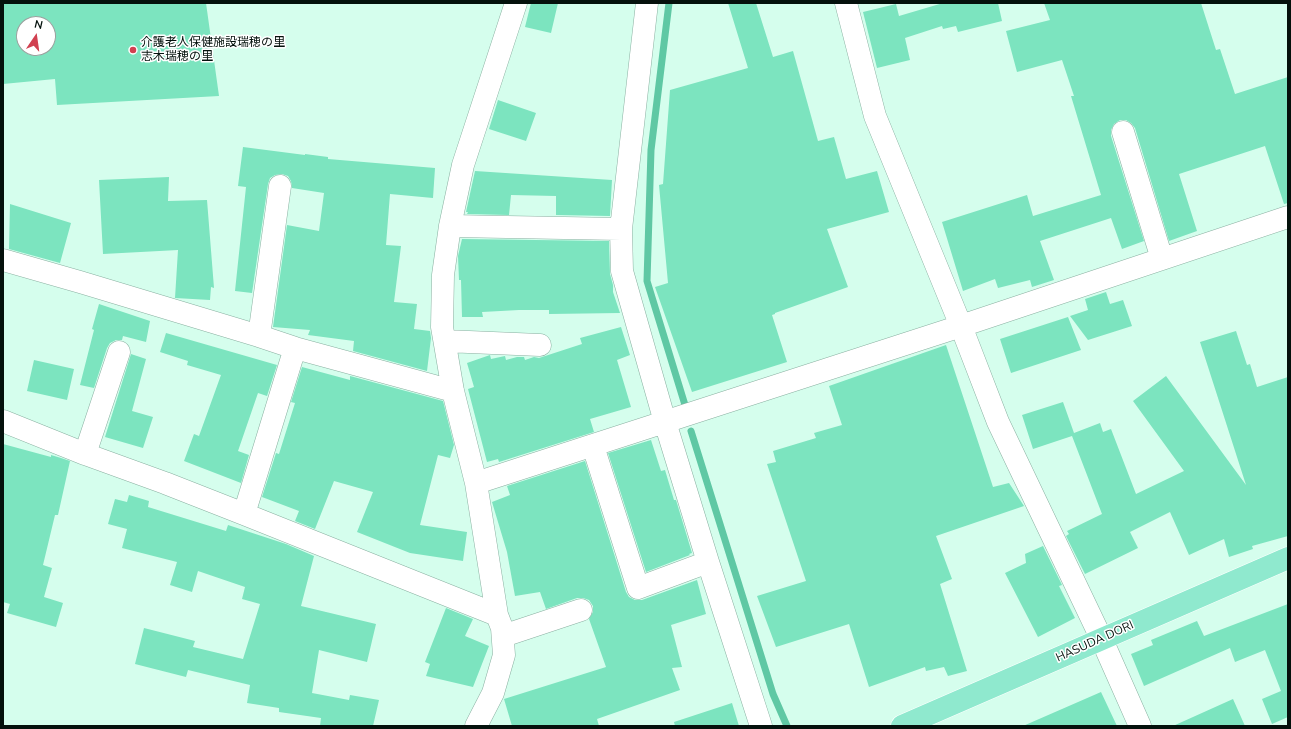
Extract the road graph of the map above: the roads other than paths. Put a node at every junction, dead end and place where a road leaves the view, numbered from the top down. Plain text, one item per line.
1 (516, 3) edge
2 (647, 3) edge
3 (846, 3) edge
4 (1123, 132) dead end
5 (280, 186) dead end
6 (1288, 217) edge
7 (450, 226) junction
8 (620, 229) junction
9 (1162, 259) junction
10 (3, 260) edge
11 (961, 326) junction
12 (259, 336) junction
13 (445, 341) junction
14 (540, 345) dead end
15 (295, 348) junction
16 (119, 352) dead end
17 (453, 391) junction
18 (3, 422) edge
19 (665, 422) junction
20 (593, 446) junction
21 (85, 454) junction
22 (476, 483) junction
23 (244, 514) junction
24 (1288, 558) edge
25 (708, 562) junction
26 (581, 610) dead end
27 (500, 626) junction
28 (1102, 640) junction
29 (476, 726) edge
30 (761, 726) edge
31 (902, 726) edge
32 (1140, 726) edge

1 - 7 street
2 - 8 street
3 - 11 street
4 - 9 street
5 - 12 street
6 - 9 street
7 - 8 street
7 - 13 street
8 - 19 street
9 - 11 street
10 - 12 street
11 - 19 street
11 - 28 street
12 - 15 street
13 - 14 street
13 - 17 street
15 - 17 street
15 - 23 street
16 - 21 street
17 - 22 street
18 - 21 street
19 - 20 street
19 - 25 street
20 - 22 street
20 - 25 street
21 - 23 street
22 - 27 street
23 - 27 street
24 - 28 main road, HASUDA DORI
25 - 30 street
26 - 27 street
27 - 29 street
28 - 31 main road, HASUDA DORI
28 - 32 street

